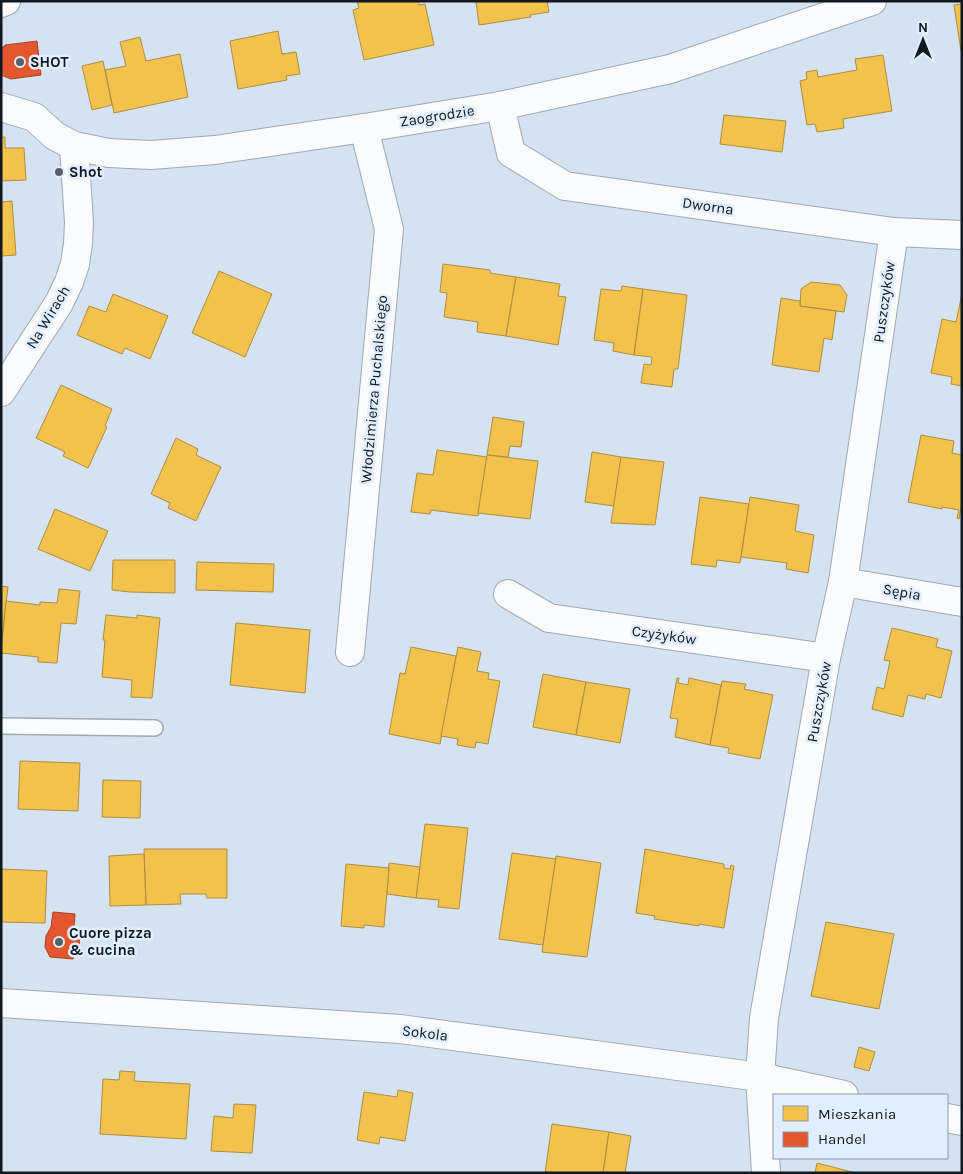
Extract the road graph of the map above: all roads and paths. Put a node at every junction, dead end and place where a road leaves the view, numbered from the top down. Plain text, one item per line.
1 (6, 1) edge
2 (872, 1) edge
3 (1, 3) edge
4 (500, 106) junction
5 (1, 107) edge
6 (364, 128) junction
7 (74, 146) junction
8 (894, 232) junction
9 (962, 235) edge
10 (1, 392) edge
11 (843, 582) junction
12 (508, 594) dead end
13 (962, 602) edge
14 (350, 652) dead end
15 (826, 658) junction
16 (1, 726) edge
17 (155, 728) dead end
18 (1, 1003) edge
19 (760, 1077) junction
20 (839, 1094) edge
21 (948, 1118) edge
22 (962, 1121) edge
23 (766, 1173) edge

1 - 3 street
2 - 4 street, Zaogrodzie
4 - 6 street, Zaogrodzie
4 - 8 street, Dworna
5 - 7 street, Zaogrodzie
6 - 7 street, Zaogrodzie
6 - 14 street, Włodzimierza Puchalskiego
7 - 10 street, Na Wirach
8 - 9 street, Dworna
8 - 11 street, Puszczyków
11 - 13 street, Sępia
11 - 15 street, Puszczyków
12 - 15 street, Czyżyków
15 - 19 street, Puszczyków
16 - 17 lane
18 - 19 street, Sokola
19 - 20 street, Sokola
19 - 23 street, Puszczyków
21 - 22 street

